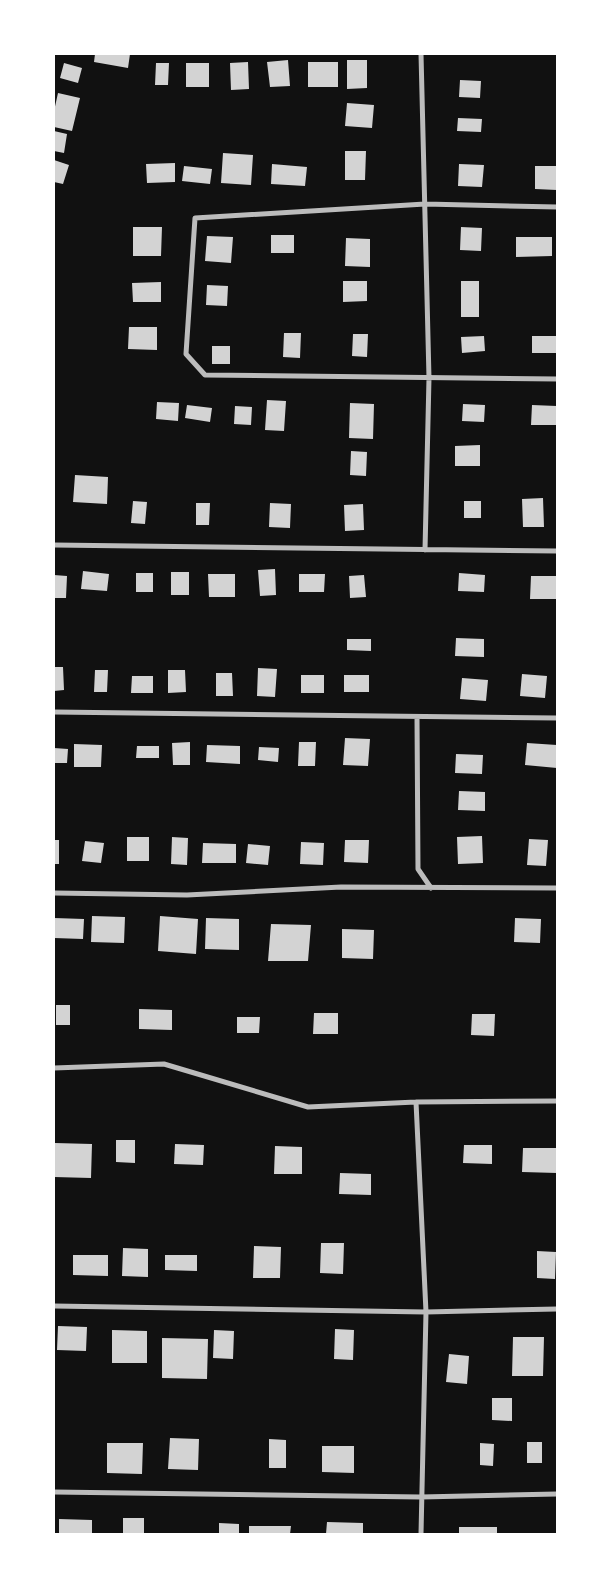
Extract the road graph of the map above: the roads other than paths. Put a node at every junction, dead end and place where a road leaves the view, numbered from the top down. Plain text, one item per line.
1 (421, 54) edge
2 (424, 204) junction
3 (557, 207) edge
4 (429, 378) junction
5 (557, 379) edge
6 (54, 545) edge
7 (424, 550) junction
8 (557, 551) edge
9 (54, 712) edge
10 (417, 717) junction
11 (557, 718) edge
12 (431, 888) junction
13 (557, 888) edge
14 (54, 894) edge
15 (54, 1068) edge
16 (557, 1101) edge
17 (416, 1102) junction
18 (54, 1306) edge
19 (557, 1309) edge
20 (426, 1312) junction
21 (54, 1492) edge
22 (557, 1494) edge
23 (421, 1496) junction
24 (421, 1534) edge

1 - 2 street
2 - 3 street
2 - 4 street
2 - 4 street
4 - 5 street
4 - 7 street
6 - 7 street
7 - 8 street
9 - 10 street
10 - 11 street
10 - 12 street
12 - 13 street
12 - 14 street
15 - 17 street
16 - 17 street
17 - 20 street
18 - 20 street
19 - 20 street
20 - 23 street
21 - 23 street
22 - 23 street
23 - 24 street

